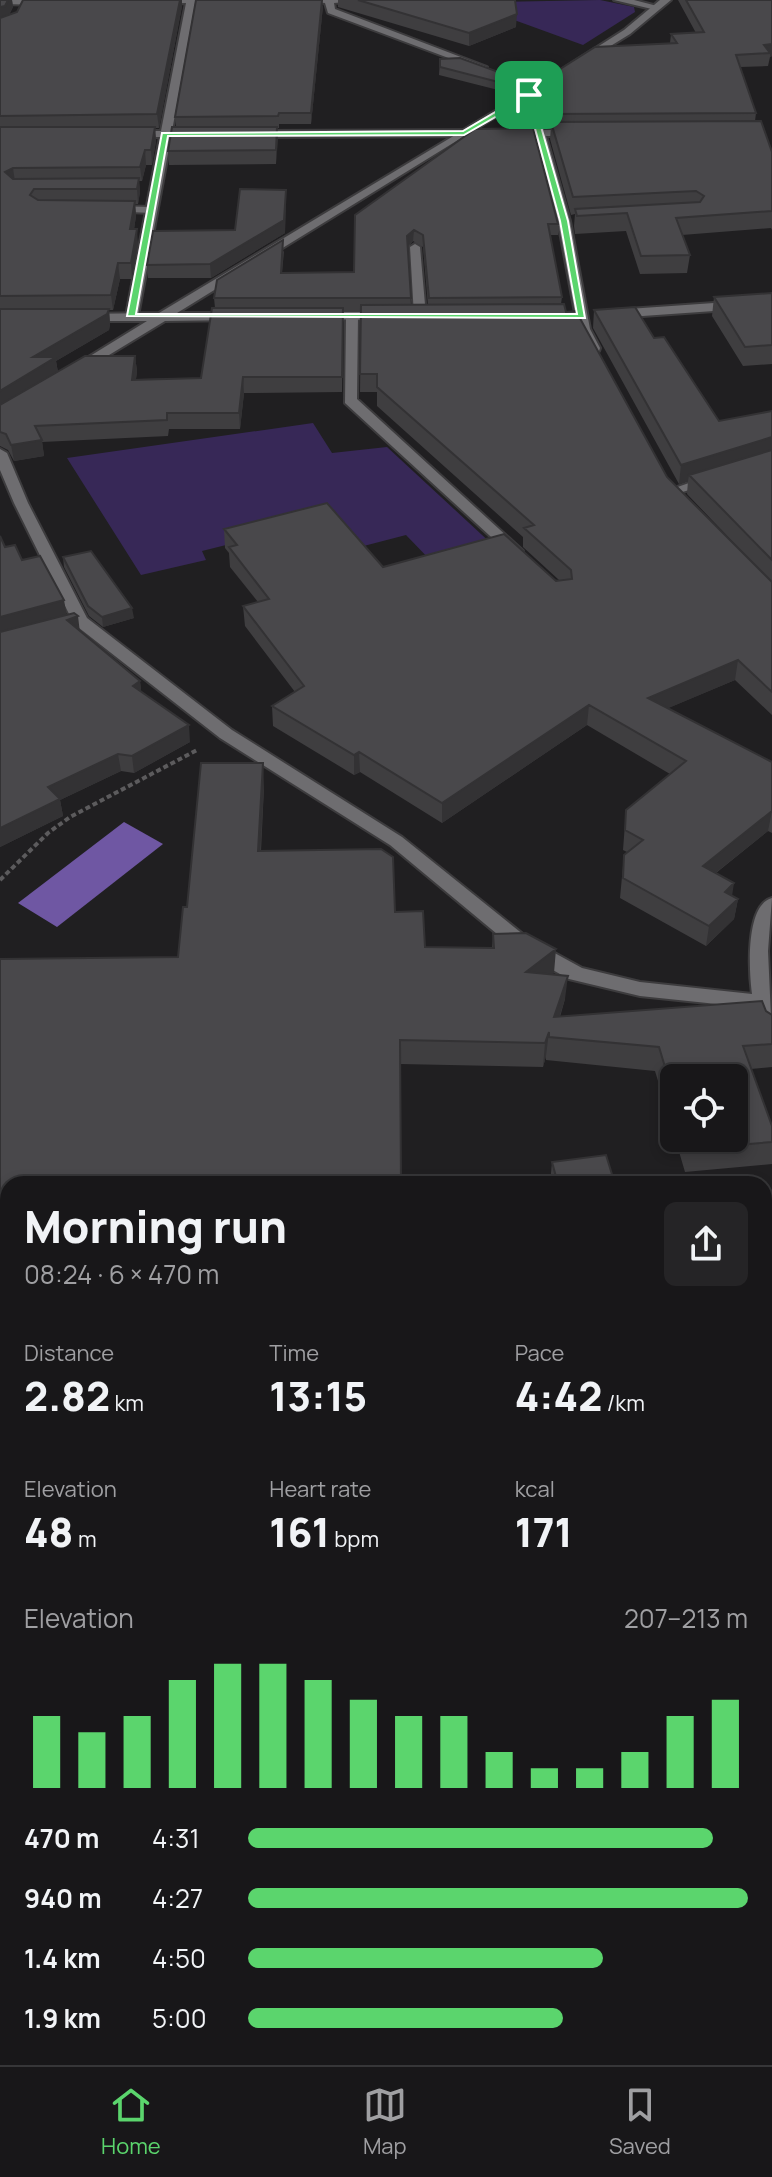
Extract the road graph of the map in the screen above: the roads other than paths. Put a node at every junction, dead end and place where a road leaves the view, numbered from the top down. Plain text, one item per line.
1 (191, 0) edge
2 (237, 0) edge
3 (283, 0) edge
4 (329, 0) edge
5 (363, 0) edge
6 (619, 0) edge
7 (666, 0) edge
8 (0, 1) edge
9 (145, 1) edge
10 (22, 2) edge
11 (53, 2) edge
12 (656, 7) junction
13 (17, 13) edge
14 (494, 71) edge
15 (530, 88) junction
16 (464, 133) junction
17 (537, 133) junction
18 (584, 133) edge
19 (120, 134) edge
20 (165, 134) junction
21 (212, 134) edge
22 (244, 134) edge
23 (140, 187) edge
24 (155, 187) junction
25 (104, 209) edge
26 (152, 210) junction
27 (415, 247) edge
28 (772, 303) edge
29 (132, 316) junction
30 (305, 316) edge
31 (352, 316) junction
32 (420, 316) junction
33 (435, 316) edge
34 (574, 316) junction
35 (73, 317) edge
36 (158, 317) junction
37 (257, 317) edge
38 (599, 356) edge
39 (66, 376) edge
40 (0, 453) edge
41 (729, 474) edge
42 (665, 477) edge
43 (676, 496) joint
44 (527, 562) edge
45 (772, 904) edge
46 (767, 1002) edge
47 (772, 1032) edge

1 - 2 street
1 - 9 street
1 - 20 street
3 - 4 street
4 - 5 street
4 - 14 street
6 - 12 street
7 - 12 street
8 - 10 street
10 - 11 street
10 - 13 lane
12 - 15 street
15 - 16 street
15 - 17 street
16 - 17 street
16 - 22 street
16 - 36 street
17 - 18 street
17 - 34 street
19 - 20 street
20 - 21 street
20 - 24 street
23 - 24 lane
24 - 26 street
25 - 26 lane
26 - 29 street
27 - 32 lane
28 - 34 street
29 - 35 street
29 - 36 street
30 - 31 street
31 - 32 street
31 - 44 street
32 - 33 street
34 - 38 street
36 - 37 street
36 - 39 street
40 - 46 street
41 - 43 lane
42 - 43 street
45 - 46 street
46 - 47 street

